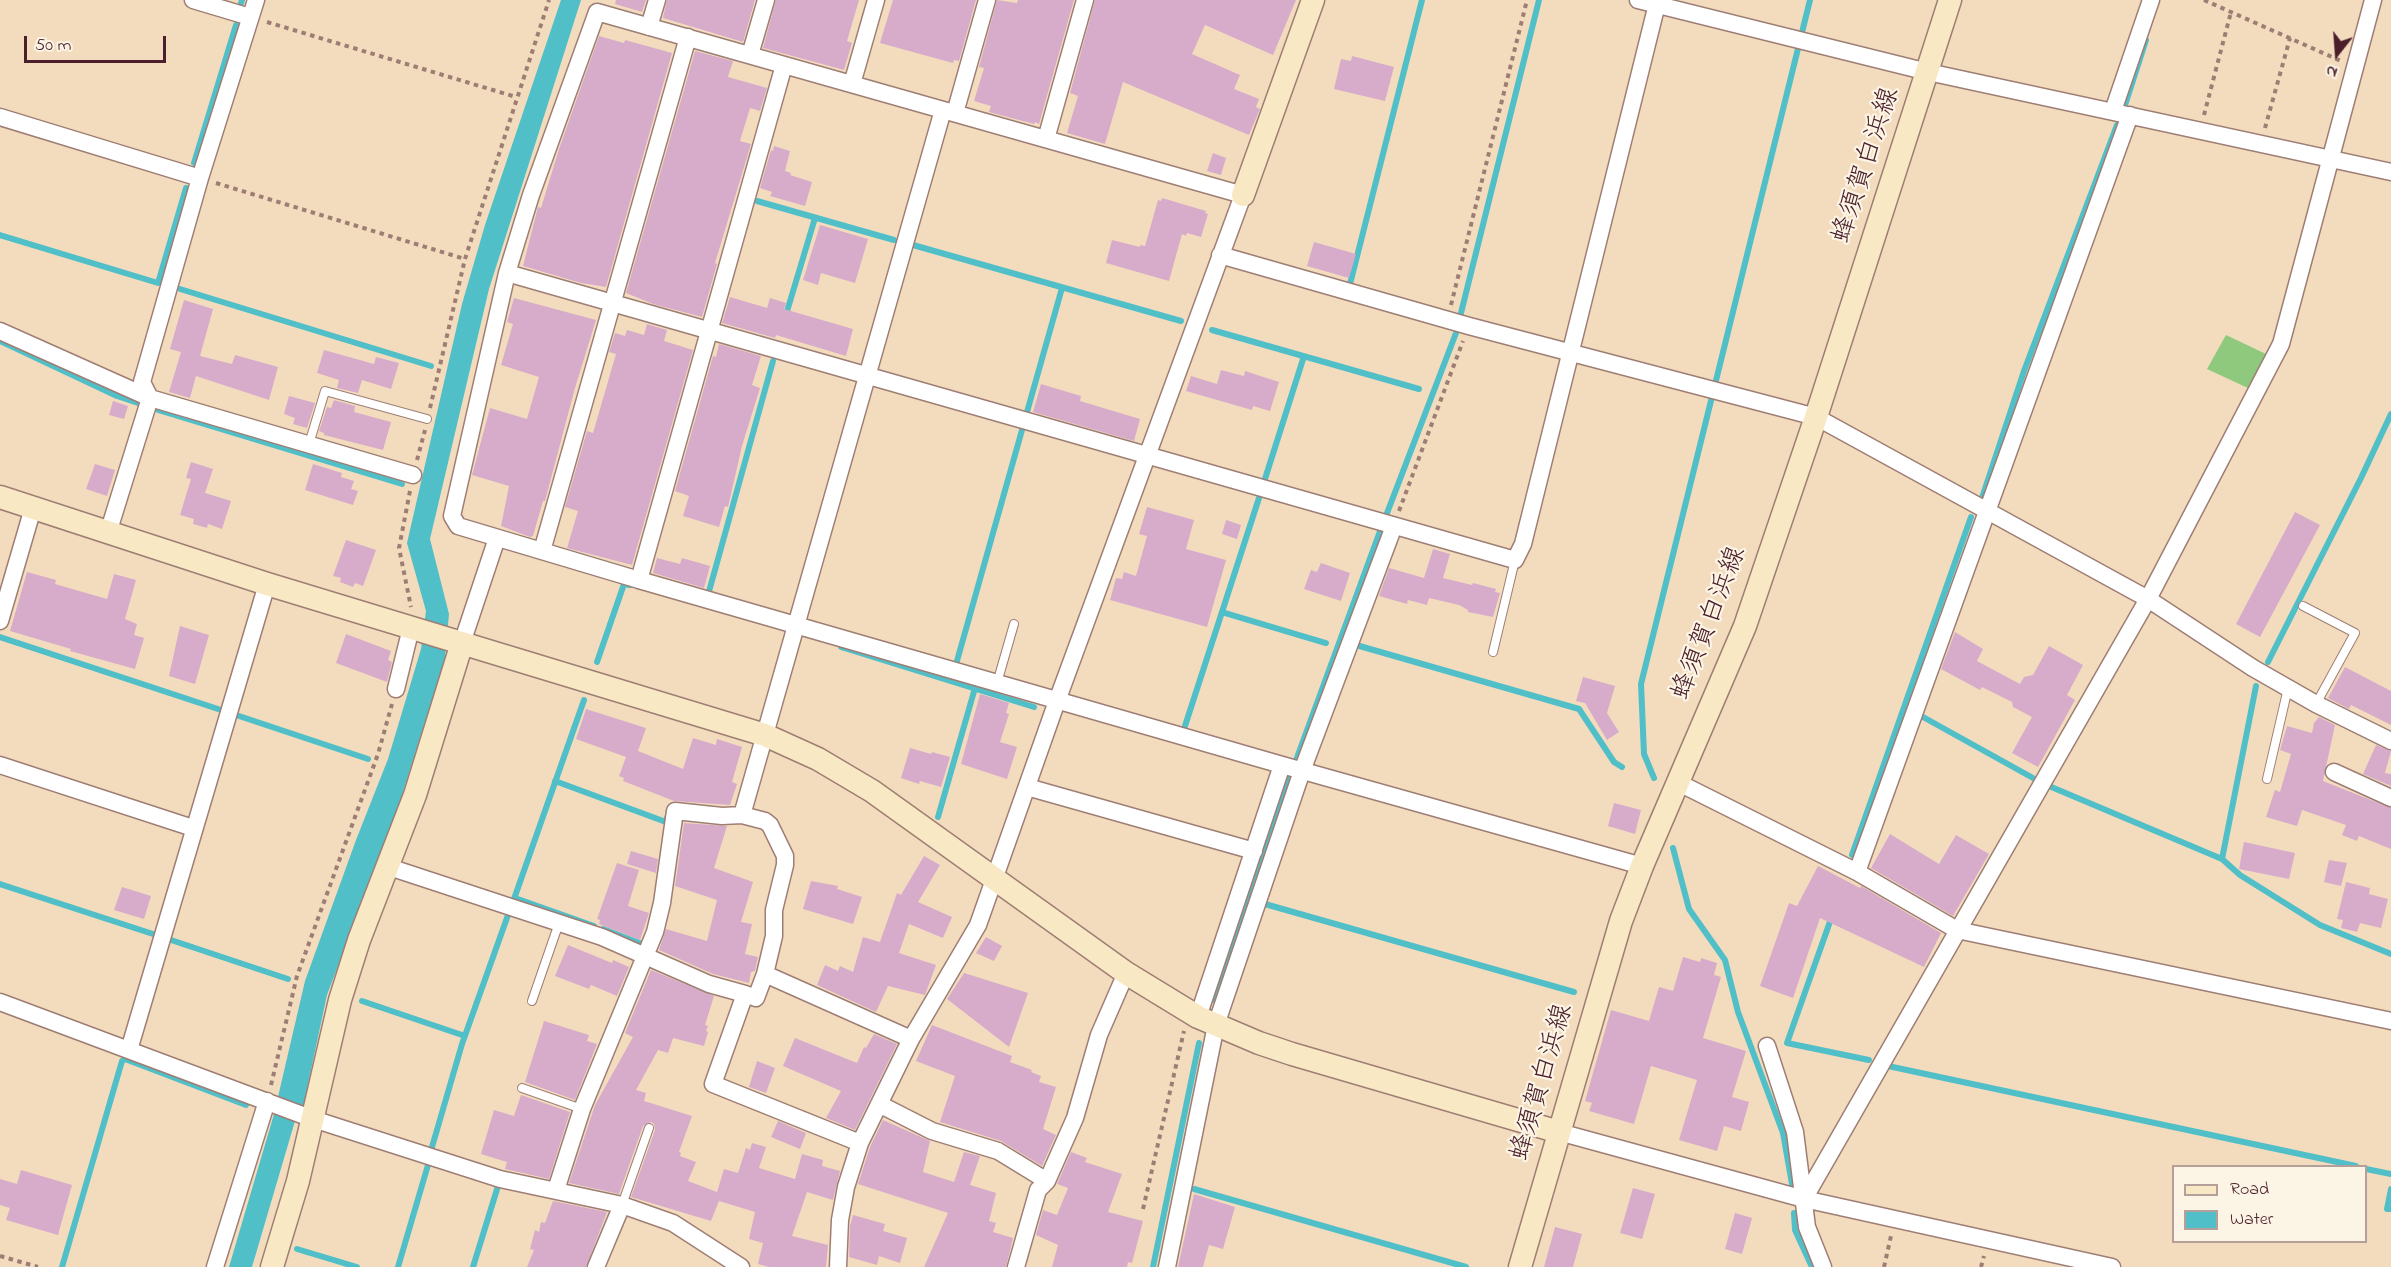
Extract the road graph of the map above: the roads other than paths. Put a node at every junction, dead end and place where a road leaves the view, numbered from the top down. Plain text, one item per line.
1 (192, 0) edge
2 (256, 0) edge
3 (657, 0) edge
4 (766, 0) edge
5 (876, 0) edge
6 (987, 0) edge
7 (1085, 0) edge
8 (1313, 0) edge
9 (1638, 0) edge
10 (1950, 0) edge
11 (2151, 0) edge
12 (2373, 0) edge
13 (1658, 2) edge
14 (250, 17) junction
15 (650, 27) junction
16 (688, 37) junction
17 (750, 55) junction
18 (784, 65) junction
19 (1928, 72) junction
20 (852, 84) junction
21 (949, 111) junction
22 (2113, 111) junction
23 (2130, 115) junction
24 (0, 117) edge
25 (1046, 139) junction
26 (2331, 159) junction
27 (2391, 172) edge
28 (201, 178) junction
29 (1243, 195) junction
30 (1220, 255) junction
31 (507, 273) junction
32 (612, 304) junction
33 (0, 331) edge
34 (709, 332) junction
35 (1570, 352) junction
36 (867, 376) junction
37 (150, 398) junction
38 (1816, 417) junction
39 (428, 419) road end
40 (309, 444) junction
41 (1146, 456) junction
42 (413, 475) road end
43 (0, 497) edge
44 (33, 508) junction
45 (1987, 511) junction
46 (1387, 524) junction
47 (108, 533) junction
48 (497, 538) junction
49 (542, 551) junction
50 (1515, 560) junction
51 (7, 573) edge
52 (639, 580) junction
53 (267, 584) junction
54 (2148, 599) junction
55 (2303, 606) dead end
56 (0, 621) edge
57 (1014, 624) dead end
58 (796, 626) junction
59 (411, 627) junction
60 (456, 641) junction
61 (1493, 652) dead end
62 (997, 683) junction
63 (2288, 688) junction
64 (396, 689) road end
65 (1057, 700) junction
66 (2316, 704) junction
67 (765, 735) junction
68 (2391, 741) edge
69 (0, 765) edge
70 (1293, 768) junction
71 (2334, 772) dead end
72 (2267, 779) dead end
73 (1677, 782) junction
74 (1027, 787) junction
75 (2391, 798) edge
76 (742, 815) junction
77 (193, 828) junction
78 (1254, 851) junction
79 (1642, 866) junction
80 (389, 867) junction
81 (1857, 872) junction
82 (995, 879) junction
83 (559, 923) junction
84 (1957, 930) junction
85 (646, 956) junction
86 (1126, 973) junction
87 (765, 974) junction
88 (745, 994) junction
89 (532, 1001) dead end
90 (0, 1002) edge
91 (1201, 1018) junction
92 (2391, 1021) edge
93 (911, 1039) junction
94 (1767, 1046) dead end
95 (129, 1050) junction
96 (522, 1088) dead end
97 (269, 1102) junction
98 (879, 1104) junction
99 (582, 1108) junction
100 (308, 1117) junction
101 (649, 1128) dead end
102 (1558, 1132) junction
103 (860, 1143) junction
104 (1047, 1181) junction
105 (556, 1190) junction
106 (1804, 1198) junction
107 (622, 1205) junction
108 (842, 1266) edge
109 (215, 1267) edge
110 (272, 1267) edge
111 (596, 1267) edge
112 (741, 1267) edge
113 (1016, 1267) edge
114 (1167, 1267) edge
115 (1520, 1267) edge
116 (1823, 1267) edge
117 (2112, 1267) edge

1 - 14 street
2 - 14 street
3 - 15 street
4 - 17 street
5 - 20 street
6 - 21 street
7 - 25 street
8 - 29 street
9 - 13 street
10 - 19 street, 蜂須賀白浜線
11 - 22 street
12 - 26 street
13 - 19 street
13 - 35 street
14 - 28 street
15 - 16 street
15 - 31 street
16 - 17 street
16 - 32 street
17 - 18 street
18 - 20 street
18 - 34 street
19 - 22 street
19 - 38 street, 蜂須賀白浜線
20 - 21 street
21 - 25 street
21 - 36 street
22 - 23 street
23 - 26 street
23 - 45 street
24 - 28 street
25 - 29 street
26 - 27 street
26 - 54 street
28 - 37 street
29 - 30 street
30 - 35 street
30 - 41 street
31 - 32 street
31 - 48 street
32 - 34 street
32 - 49 street
33 - 37 street
34 - 36 street
34 - 52 street
35 - 38 street
35 - 50 street
36 - 41 street
36 - 58 street
37 - 40 street
37 - 47 street
38 - 45 street
38 - 73 street, 蜂須賀白浜線
39 - 40 lane
40 - 42 street
41 - 46 street
41 - 65 street
43 - 44 street
44 - 47 street
44 - 51 street
45 - 54 street
45 - 81 street
46 - 50 street
46 - 70 street
47 - 53 street
48 - 49 street
48 - 60 street
49 - 52 street
50 - 61 lane
51 - 56 street
52 - 58 street
53 - 59 street
53 - 77 street
54 - 63 street
54 - 84 street
55 - 66 lane
57 - 62 lane
58 - 62 street
58 - 67 street
59 - 60 street
59 - 64 street
60 - 67 street
60 - 80 street
62 - 65 street
63 - 66 street
63 - 72 lane
65 - 70 street
65 - 74 street
66 - 68 street
67 - 76 street
67 - 82 street
69 - 77 street
70 - 78 street
70 - 79 street
70 - 91 street
71 - 75 street
73 - 79 street, 蜂須賀白浜線
73 - 81 street
74 - 78 street
74 - 82 street
76 - 85 street
76 - 87 street
77 - 95 street
78 - 91 street
79 - 102 street, 蜂須賀白浜線
80 - 83 street
80 - 100 street
81 - 84 street
82 - 86 street
82 - 93 street
83 - 85 street
83 - 89 lane
84 - 92 street
84 - 106 street
85 - 88 street
85 - 99 street
86 - 91 street
86 - 104 street
87 - 88 street
87 - 93 street
88 - 103 street
90 - 95 street
91 - 102 street
91 - 114 street
93 - 98 street
94 - 106 street
95 - 97 street
96 - 99 lane
97 - 100 street
97 - 109 street
98 - 103 street
98 - 104 street
99 - 105 street
100 - 105 street
100 - 110 street
101 - 107 lane
102 - 106 street
102 - 115 street, 蜂須賀白浜線
103 - 108 street
104 - 113 street
105 - 107 street
106 - 116 street
106 - 117 street
107 - 111 street
107 - 112 street

